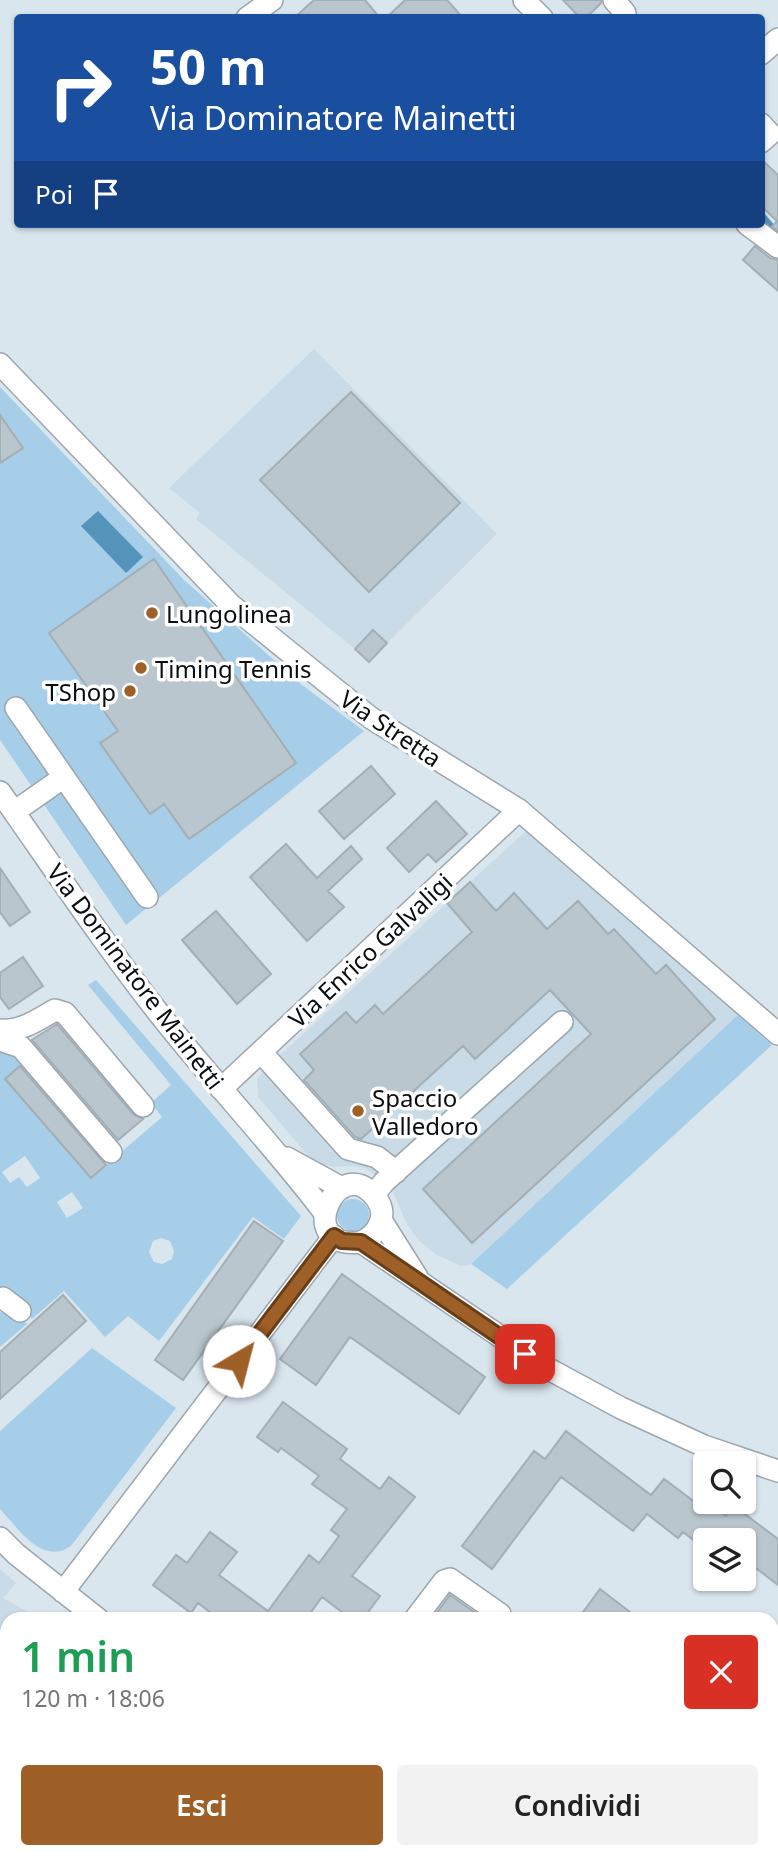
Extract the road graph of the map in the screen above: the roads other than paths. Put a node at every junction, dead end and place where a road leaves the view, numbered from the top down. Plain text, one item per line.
1 (524, 0) edge
2 (273, 7) edge
3 (256, 14) edge
4 (538, 14) edge
5 (752, 228) edge
6 (778, 247) edge
7 (0, 364) edge
8 (16, 708) dead end
9 (64, 777) junction
10 (0, 792) edge
11 (519, 810) junction
12 (14, 811) junction
13 (147, 897) dead end
14 (562, 1022) dead end
15 (0, 1030) edge
16 (778, 1034) edge
17 (0, 1040) edge
18 (261, 1052) junction
19 (221, 1089) junction
20 (144, 1106) dead end
21 (111, 1152) dead end
22 (279, 1153) junction
23 (396, 1172) junction
24 (342, 1188) junction
25 (374, 1195) junction
26 (324, 1212) junction
27 (381, 1220) junction
28 (334, 1236) junction
29 (361, 1242) junction
30 (422, 1285) junction
31 (0, 1299) edge
32 (20, 1311) dead end
33 (778, 1471) edge
34 (0, 1538) edge
35 (63, 1592) junction
36 (88, 1612) edge
37 (420, 1612) edge
38 (497, 1612) edge

1 - 4 street
2 - 3 street
5 - 6 street
7 - 11 street, Via Stretta
8 - 9 street
9 - 12 street
9 - 13 street
10 - 12 street, Via Dominatore Mainetti
11 - 16 street, Via Stretta
11 - 18 street, Via Enrico Galvaligi
12 - 19 street, Via Dominatore Mainetti
14 - 23 street
15 - 20 street
17 - 21 street
18 - 19 street, Via Enrico Galvaligi
18 - 23 street
19 - 22 street, Via Dominatore Mainetti
22 - 24 street, Via Dominatore Mainetti
22 - 26 street, Via Dominatore Mainetti
23 - 25 street
24 - 25 street, Via Dominatore Mainetti
24 - 26 street
25 - 27 street
26 - 28 street, Via Dominatore Mainetti
27 - 29 street
27 - 30 street
28 - 29 street
28 - 35 street
29 - 30 street
30 - 33 street
31 - 32 street
34 - 35 street
35 - 36 street
37 - 38 street

